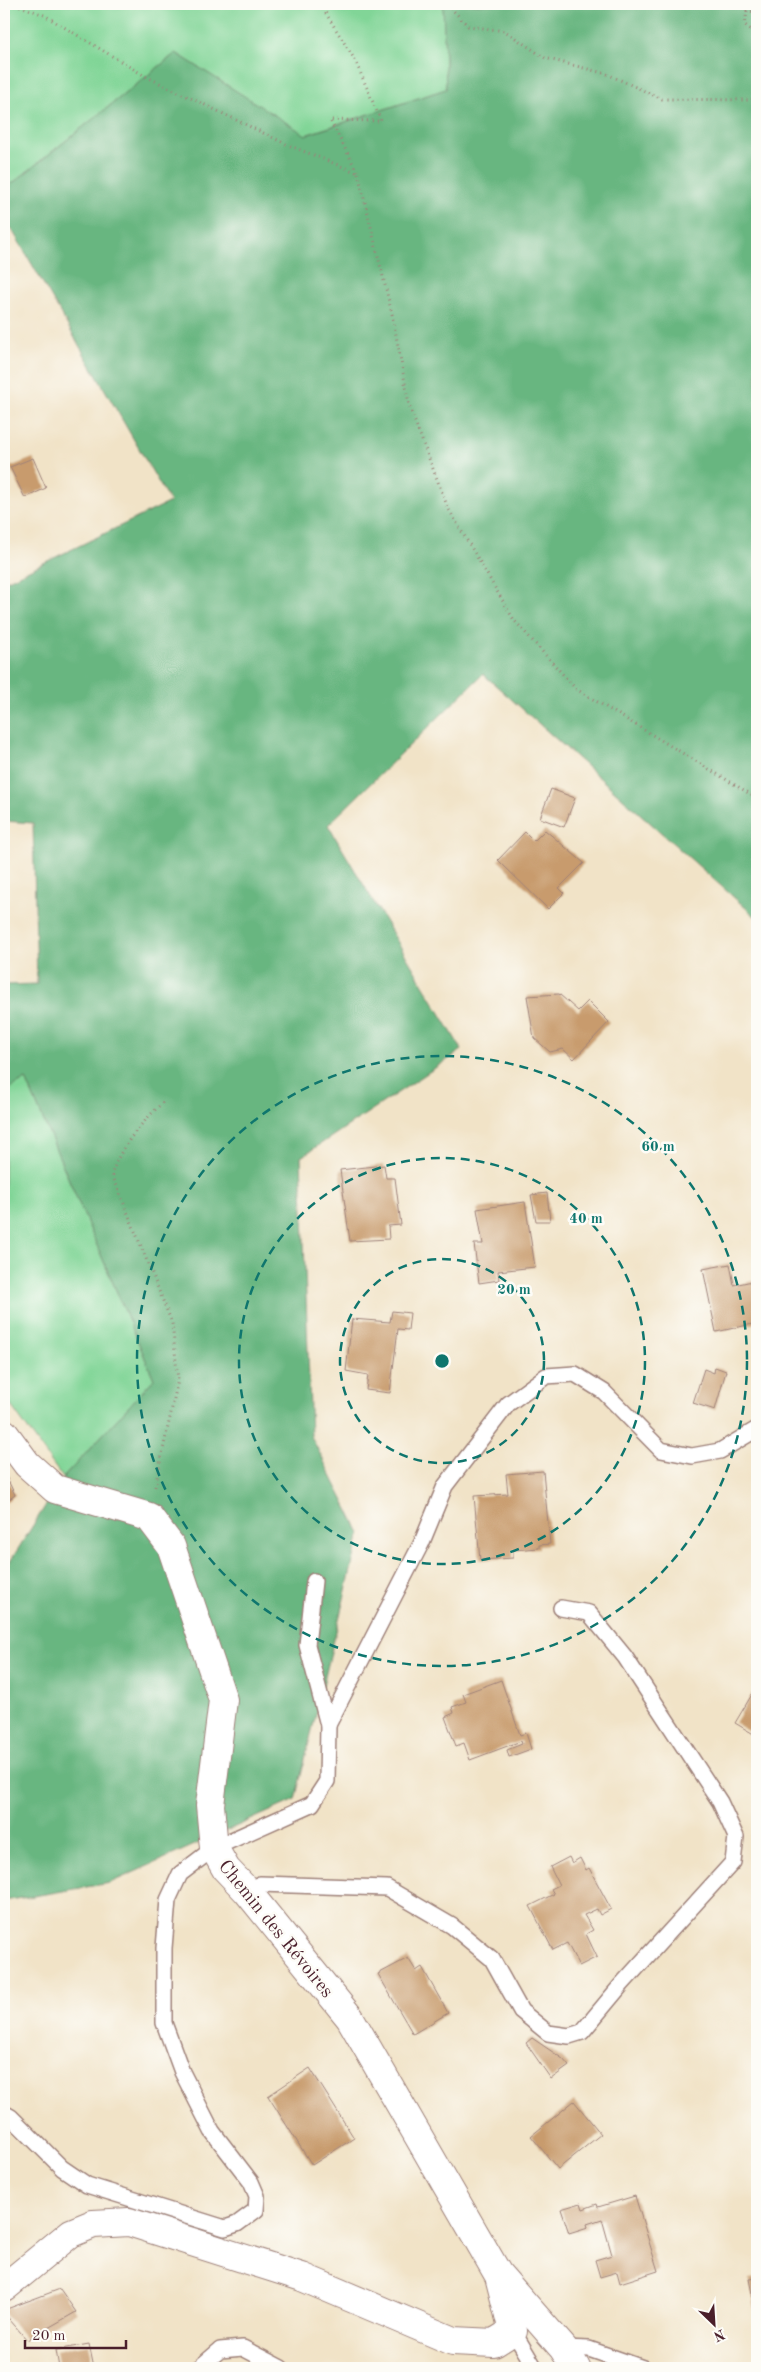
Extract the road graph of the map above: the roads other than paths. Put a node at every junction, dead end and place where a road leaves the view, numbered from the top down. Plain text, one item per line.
1 (757, 1429) edge
2 (4, 1433) edge
3 (314, 1581) dead end
4 (561, 1608) dead end
5 (328, 1725) junction
6 (214, 1848) junction
7 (247, 1891) junction
8 (4, 2113) edge
9 (498, 2274) junction
10 (4, 2288) edge
11 (513, 2331) junction
12 (570, 2358) edge
13 (199, 2368) edge
14 (281, 2368) edge
15 (535, 2368) edge
16 (643, 2368) edge

1 - 5 lane
2 - 6 street, Chemin des Révoires
3 - 5 lane
4 - 7 lane
5 - 6 lane
6 - 7 street, Chemin des Révoires
6 - 8 lane
7 - 9 street, Chemin des Révoires
9 - 11 street
9 - 12 street, Chemin des Révoires
10 - 11 street
11 - 15 lane
12 - 16 lane
13 - 14 lane

